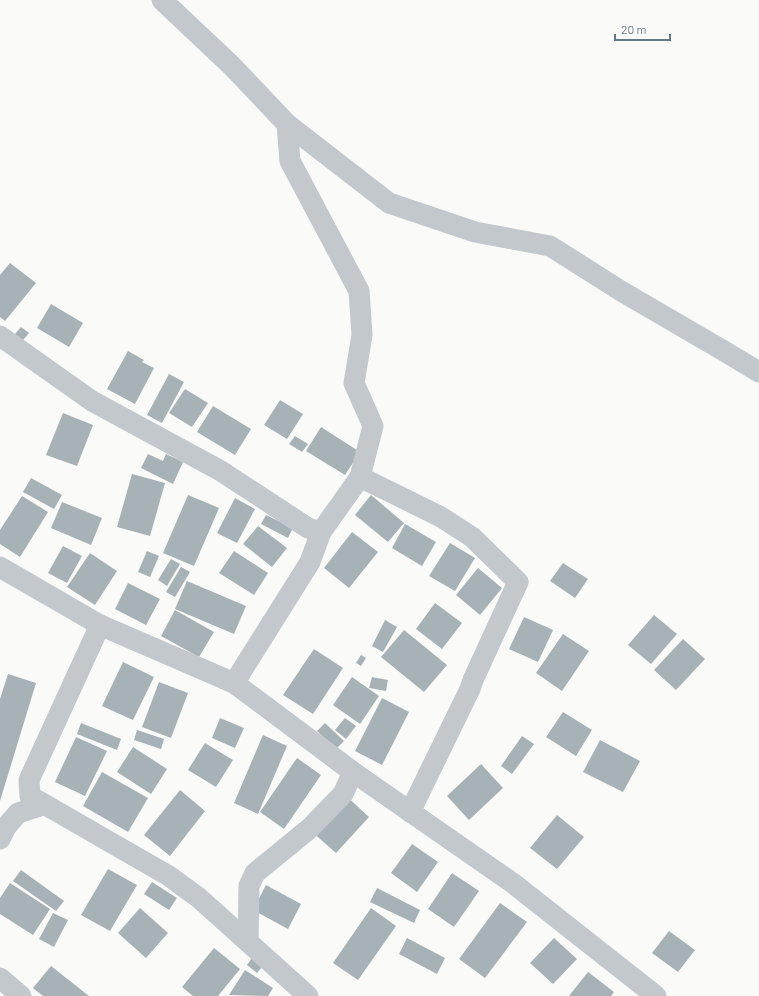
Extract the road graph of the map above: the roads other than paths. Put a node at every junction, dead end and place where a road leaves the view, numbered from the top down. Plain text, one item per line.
1 (162, 0) edge
2 (287, 124) junction
3 (0, 336) edge
4 (759, 372) edge
5 (360, 477) junction
6 (321, 532) junction
7 (0, 567) edge
8 (100, 625) junction
9 (234, 684) junction
10 (353, 772) junction
11 (44, 805) junction
12 (410, 812) junction
13 (0, 839) edge
14 (248, 942) junction
15 (0, 978) edge
16 (21, 996) edge
17 (306, 996) edge
18 (656, 996) edge

1 - 2 street
2 - 4 street
2 - 5 street
3 - 6 street
5 - 6 street
5 - 12 street
6 - 9 street
7 - 8 street
8 - 9 street
8 - 11 street
9 - 10 street
10 - 12 street
10 - 14 street
11 - 13 street
11 - 14 street
12 - 18 street
14 - 17 street
15 - 16 street

